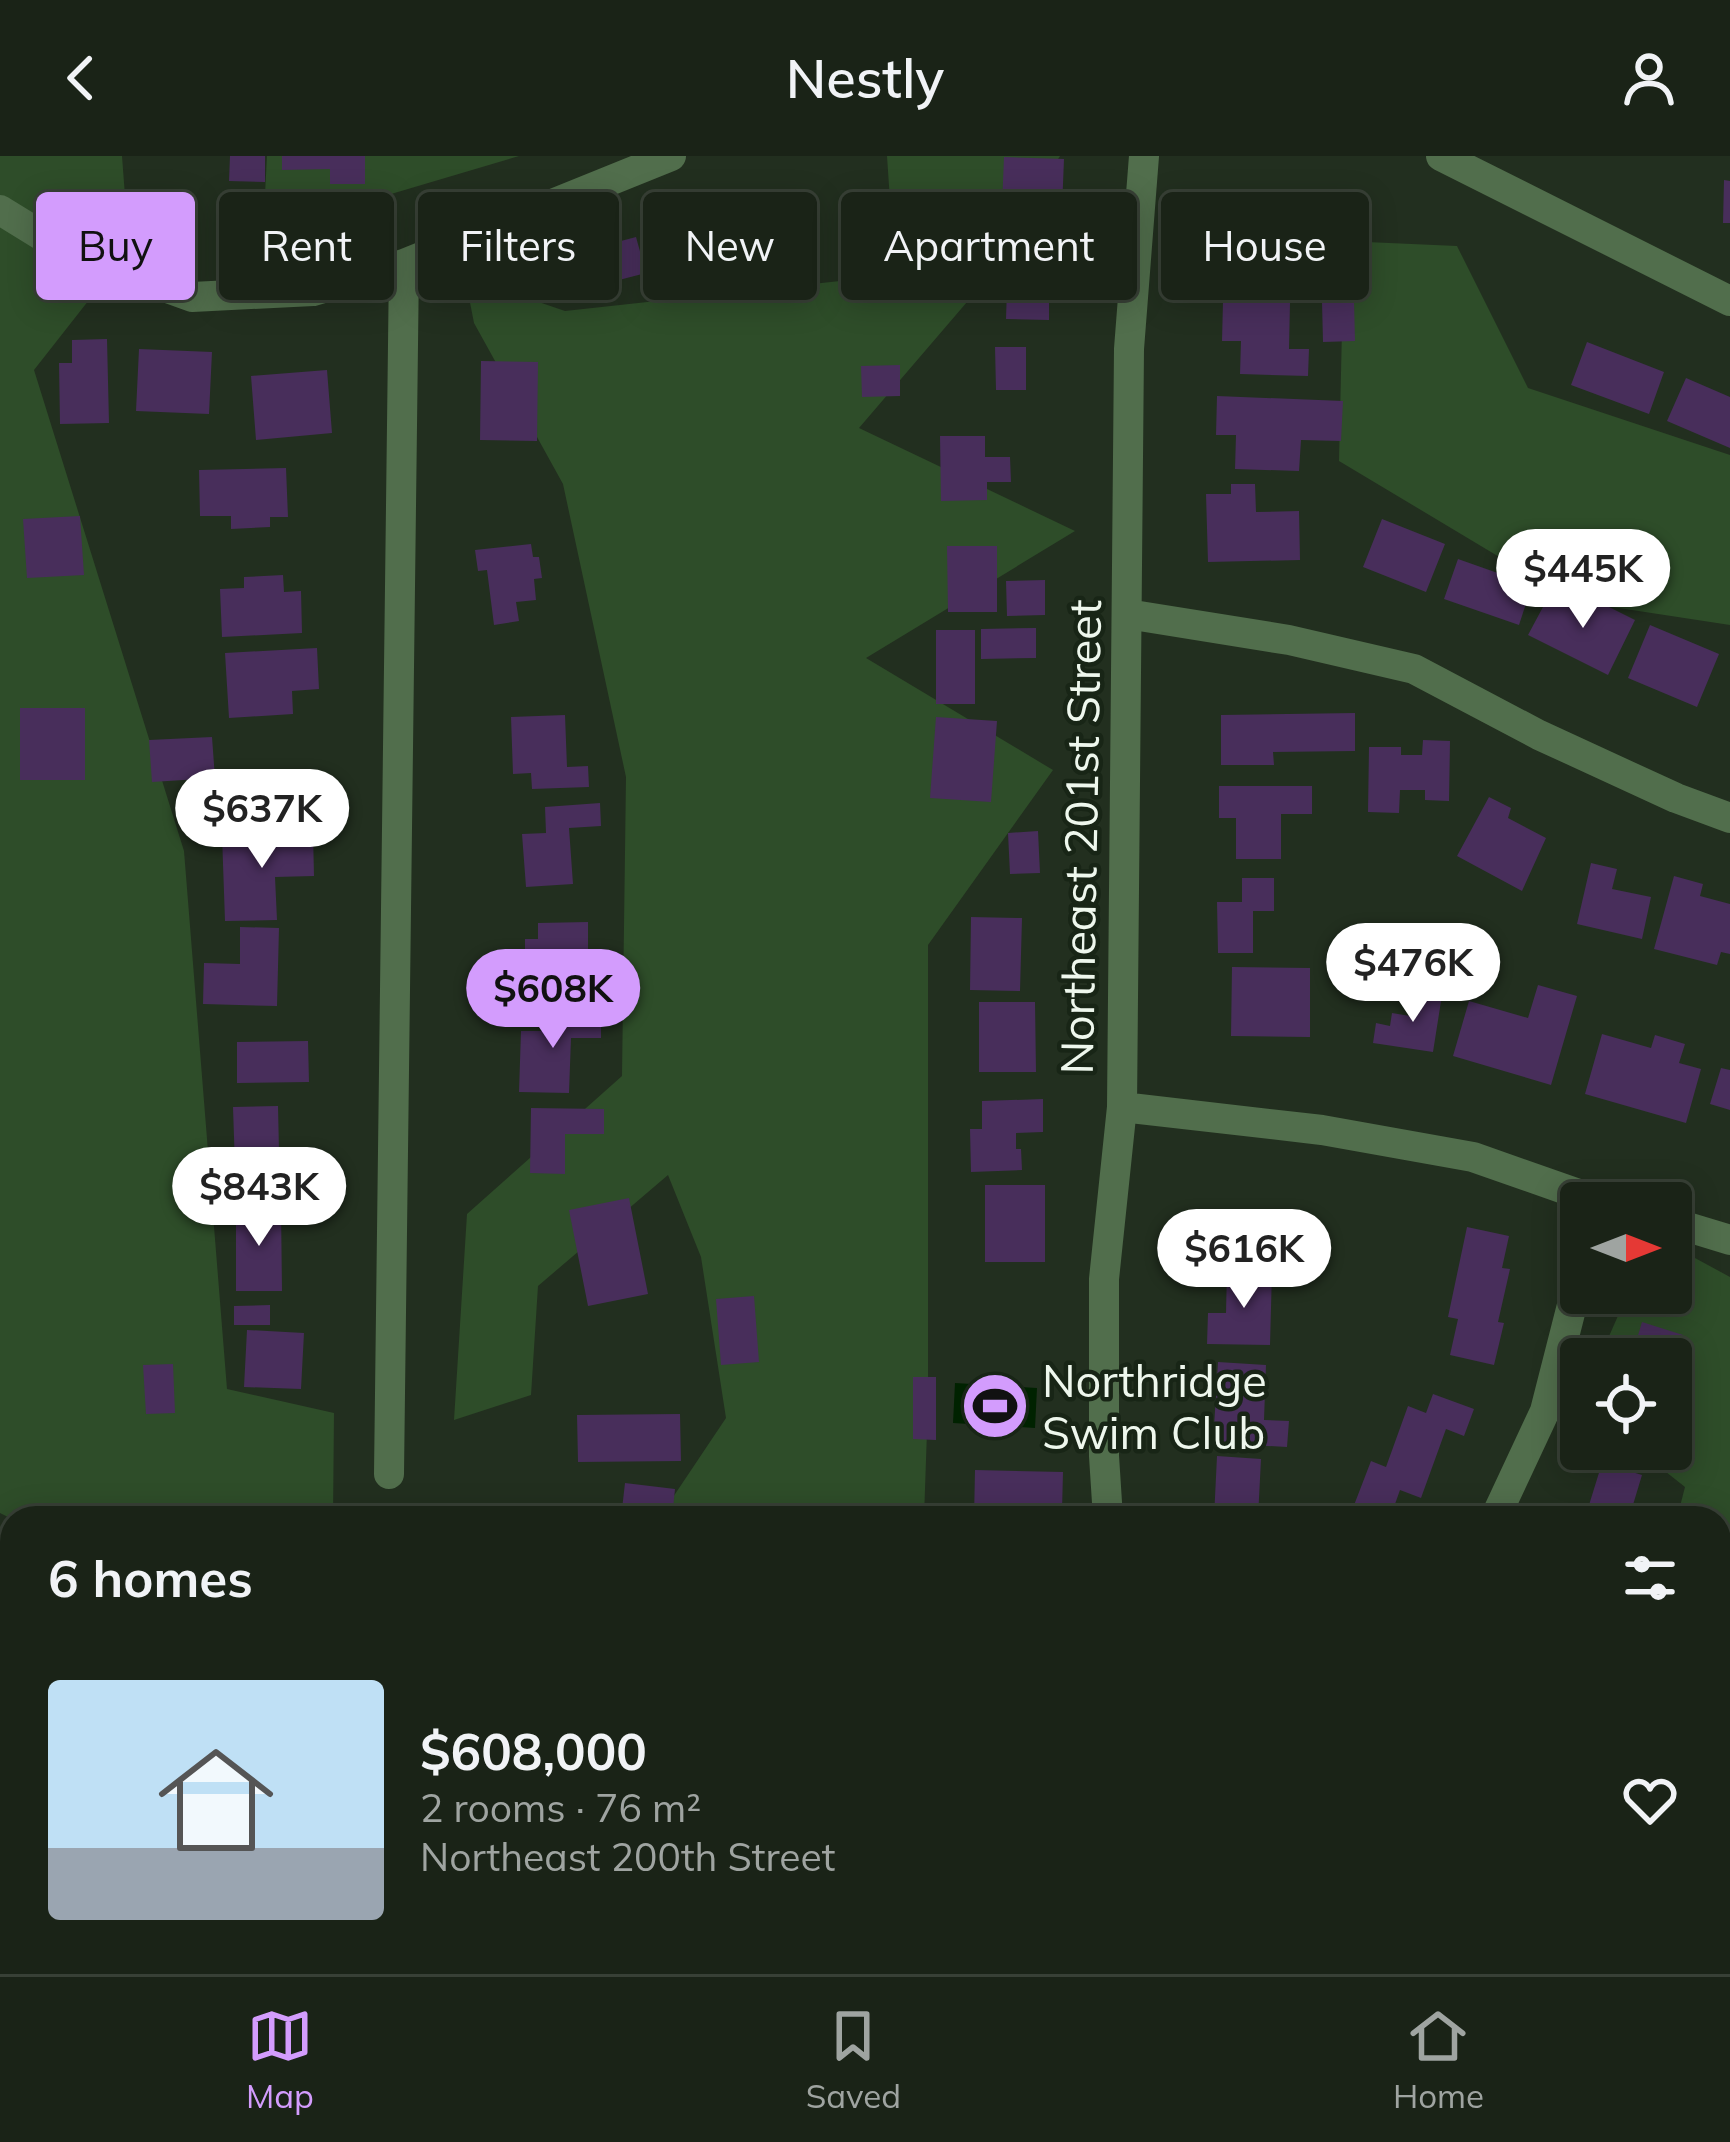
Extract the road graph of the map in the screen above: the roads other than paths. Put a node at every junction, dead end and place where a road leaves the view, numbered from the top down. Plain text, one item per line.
1 (671, 156) edge
2 (1144, 156) edge
3 (1441, 156) edge
4 (0, 210) edge
5 (404, 264) junction
6 (1730, 301) edge
7 (1127, 614) junction
8 (1730, 818) edge
9 (1122, 1108) junction
10 (1560, 1188) edge
11 (1692, 1228) edge
12 (1730, 1240) edge
13 (1570, 1314) edge
14 (389, 1474) dead end
15 (1107, 1506) edge
16 (1501, 1506) edge

1 - 5 street
2 - 7 street, Northeast 201st Street
3 - 6 street
4 - 5 street
5 - 14 street
7 - 8 street
7 - 9 street, Northeast 201st Street
9 - 10 street
9 - 15 street, Northeast 201st Street
11 - 12 street
13 - 16 street

